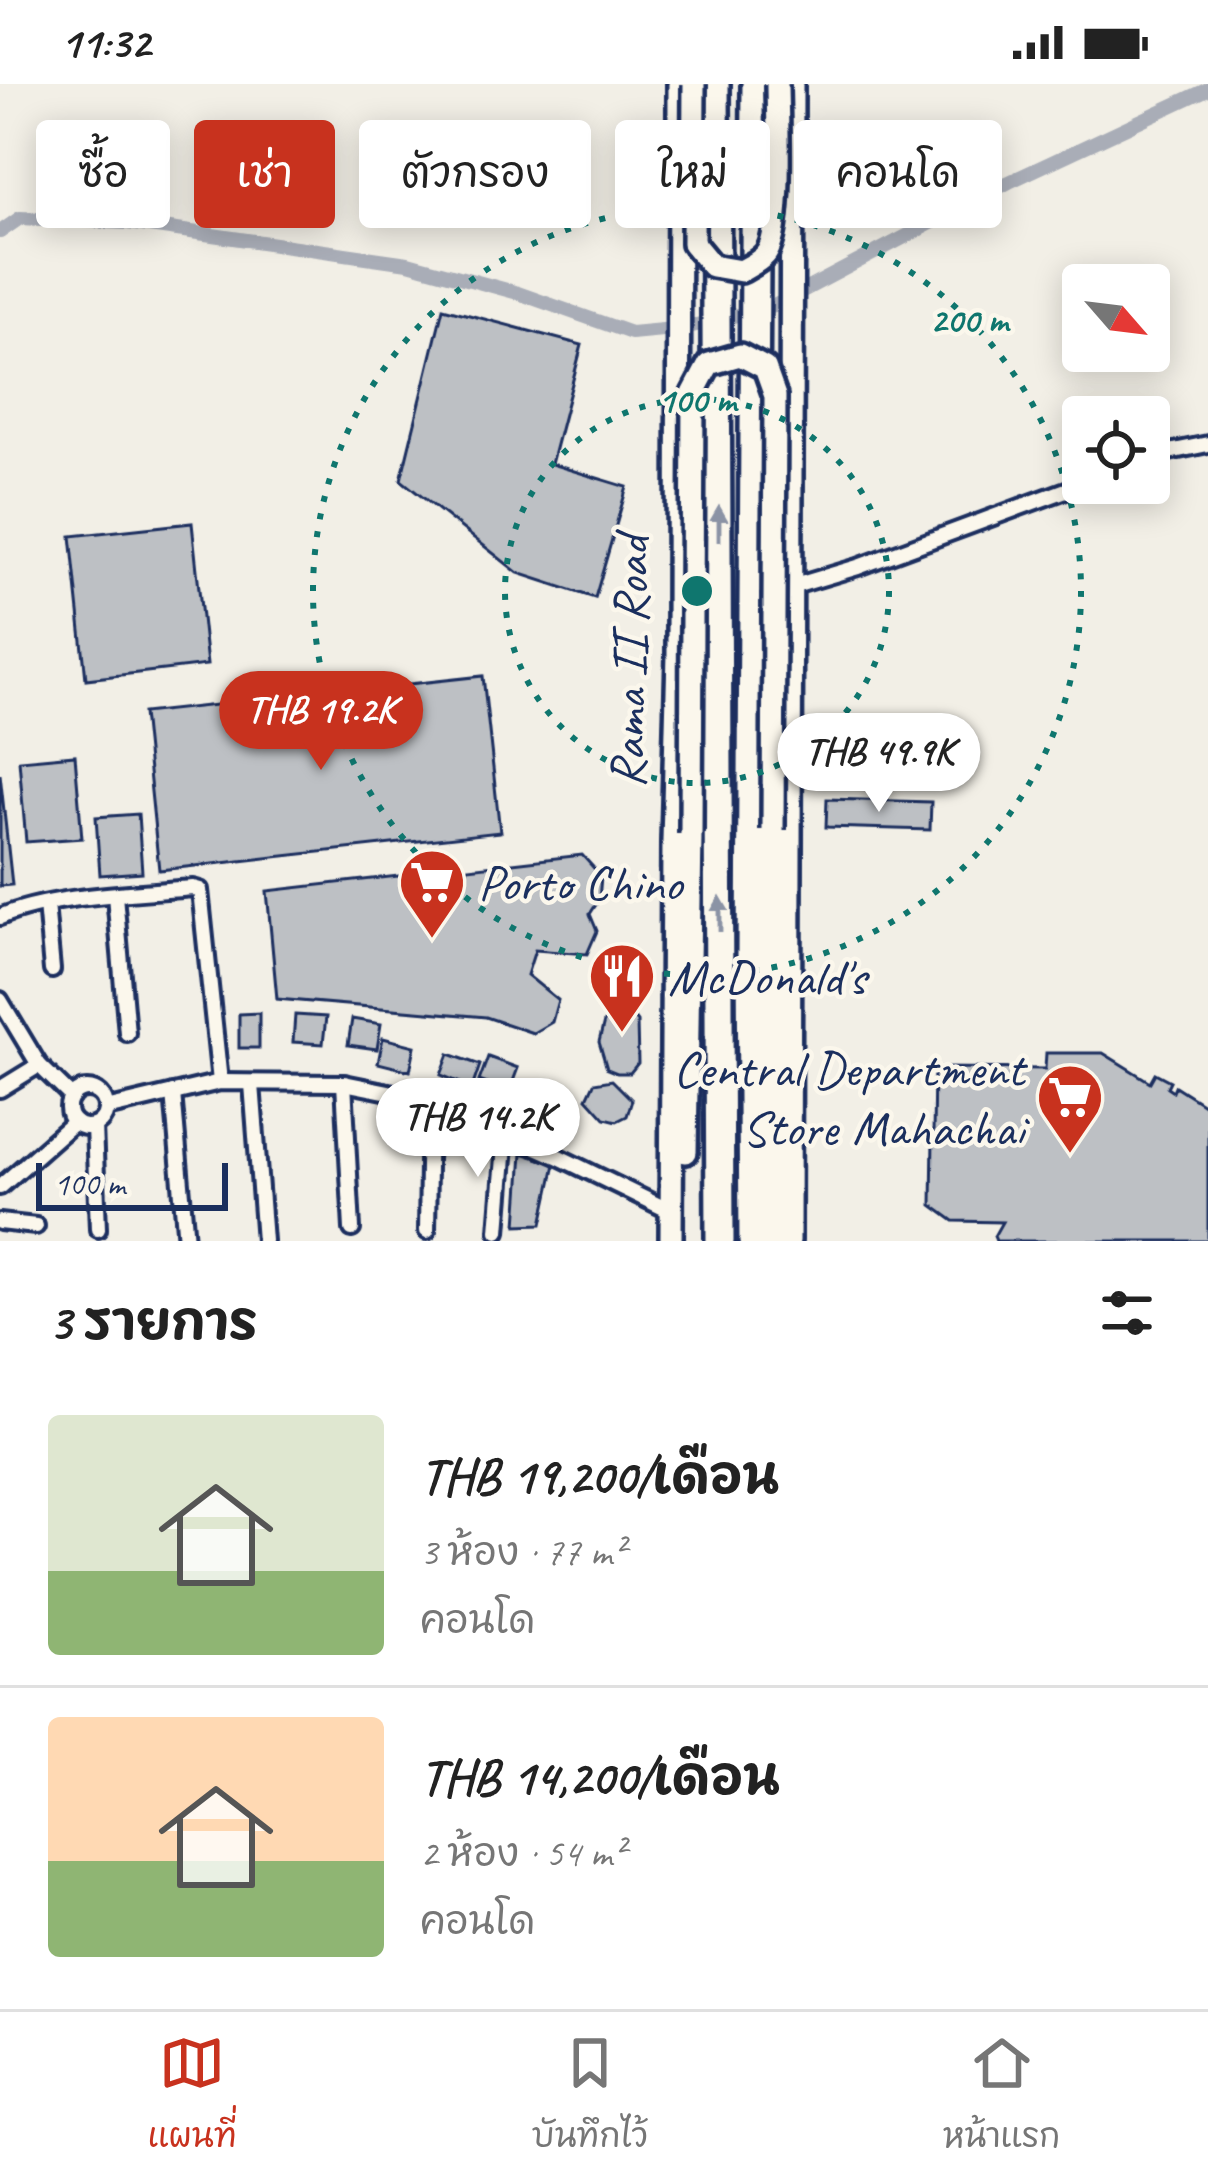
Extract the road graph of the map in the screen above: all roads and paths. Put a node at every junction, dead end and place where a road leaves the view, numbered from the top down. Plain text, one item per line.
1 (679, 84) edge
2 (694, 84) edge
3 (715, 84) edge
4 (756, 84) edge
5 (777, 84) edge
6 (792, 84) edge
7 (1208, 444) edge
8 (1170, 452) edge
9 (1062, 492) edge
10 (791, 587) junction
11 (115, 895) junction
12 (46, 904) junction
13 (0, 917) edge
14 (52, 970) dead end
15 (0, 1002) edge
16 (127, 1034) dead end
17 (39, 1065) junction
18 (220, 1082) junction
19 (344, 1083) junction
20 (252, 1084) junction
21 (0, 1089) edge
22 (173, 1093) junction
23 (72, 1097) junction
24 (430, 1100) junction
25 (106, 1109) junction
26 (74, 1122) junction
27 (94, 1126) junction
28 (506, 1132) junction
29 (0, 1187) edge
30 (672, 1212) junction
31 (0, 1222) edge
32 (36, 1226) dead end
33 (98, 1229) dead end
34 (352, 1229) dead end
35 (427, 1231) dead end
36 (498, 1231) dead end
37 (186, 1241) edge
38 (264, 1241) edge
39 (671, 1241) edge
40 (720, 1241) edge
41 (753, 1241) edge
42 (772, 1241) edge
43 (789, 1241) edge

1 - 30 main road, Rama II Road
2 - 5 main road, bridge
40 -> 3 highway, Rama II Road
4 - 41 highway
6 - 10 main road
7 - 8 street
9 - 10 street
10 - 43 main road
11 - 12 street
11 - 16 street
11 - 18 street
12 - 13 street
12 - 14 street
15 - 17 street
17 - 21 street
17 - 23 street
18 - 20 street
18 - 22 street
19 - 20 street
19 - 24 street
19 - 34 street
20 - 38 street
22 - 25 street
22 - 37 street
23 - 25 street
23 - 26 street
24 - 28 street
24 - 35 street
25 - 27 street
26 - 27 street
26 - 29 street
27 - 33 street
28 - 30 street
28 - 36 street
30 - 39 main road, Rama II Road
31 - 32 street
39 - 42 main road, bridge

